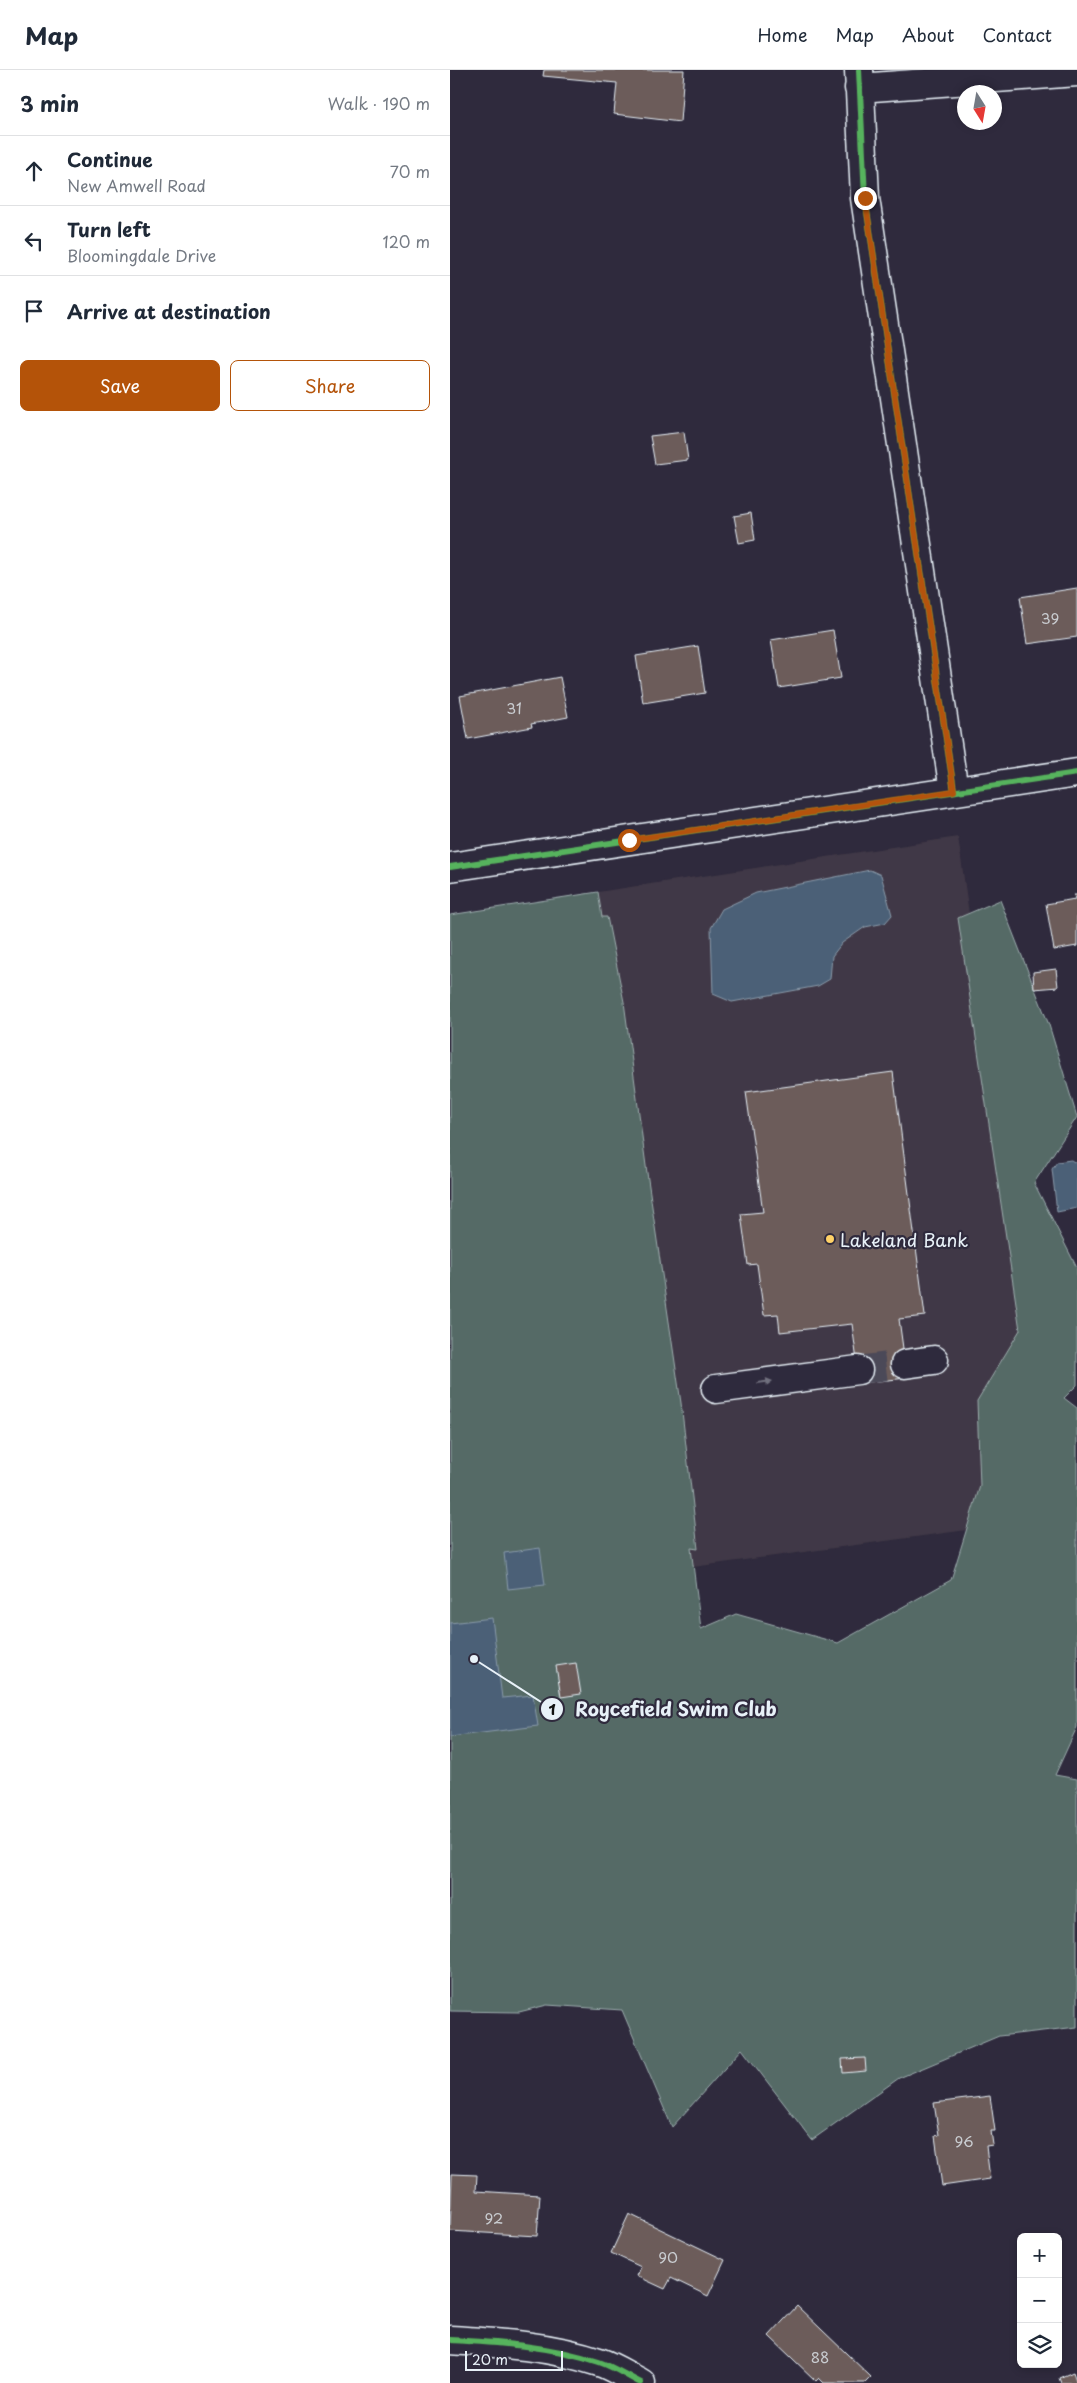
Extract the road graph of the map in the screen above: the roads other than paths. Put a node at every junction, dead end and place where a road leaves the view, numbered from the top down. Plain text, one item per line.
1 (1077, 72) edge
2 (859, 79) edge
3 (1077, 773) edge
4 (954, 791) junction
5 (450, 866) edge
6 (934, 1360) dead end
7 (905, 1364) tunnel mouth
8 (858, 1370) tunnel mouth
9 (716, 1388) dead end
10 (450, 2340) edge
11 (641, 2383) edge

1 - 2 street
2 - 4 street
3 - 4 street
4 - 5 street
6 - 7 street
9 -> 8 street
10 - 11 street

